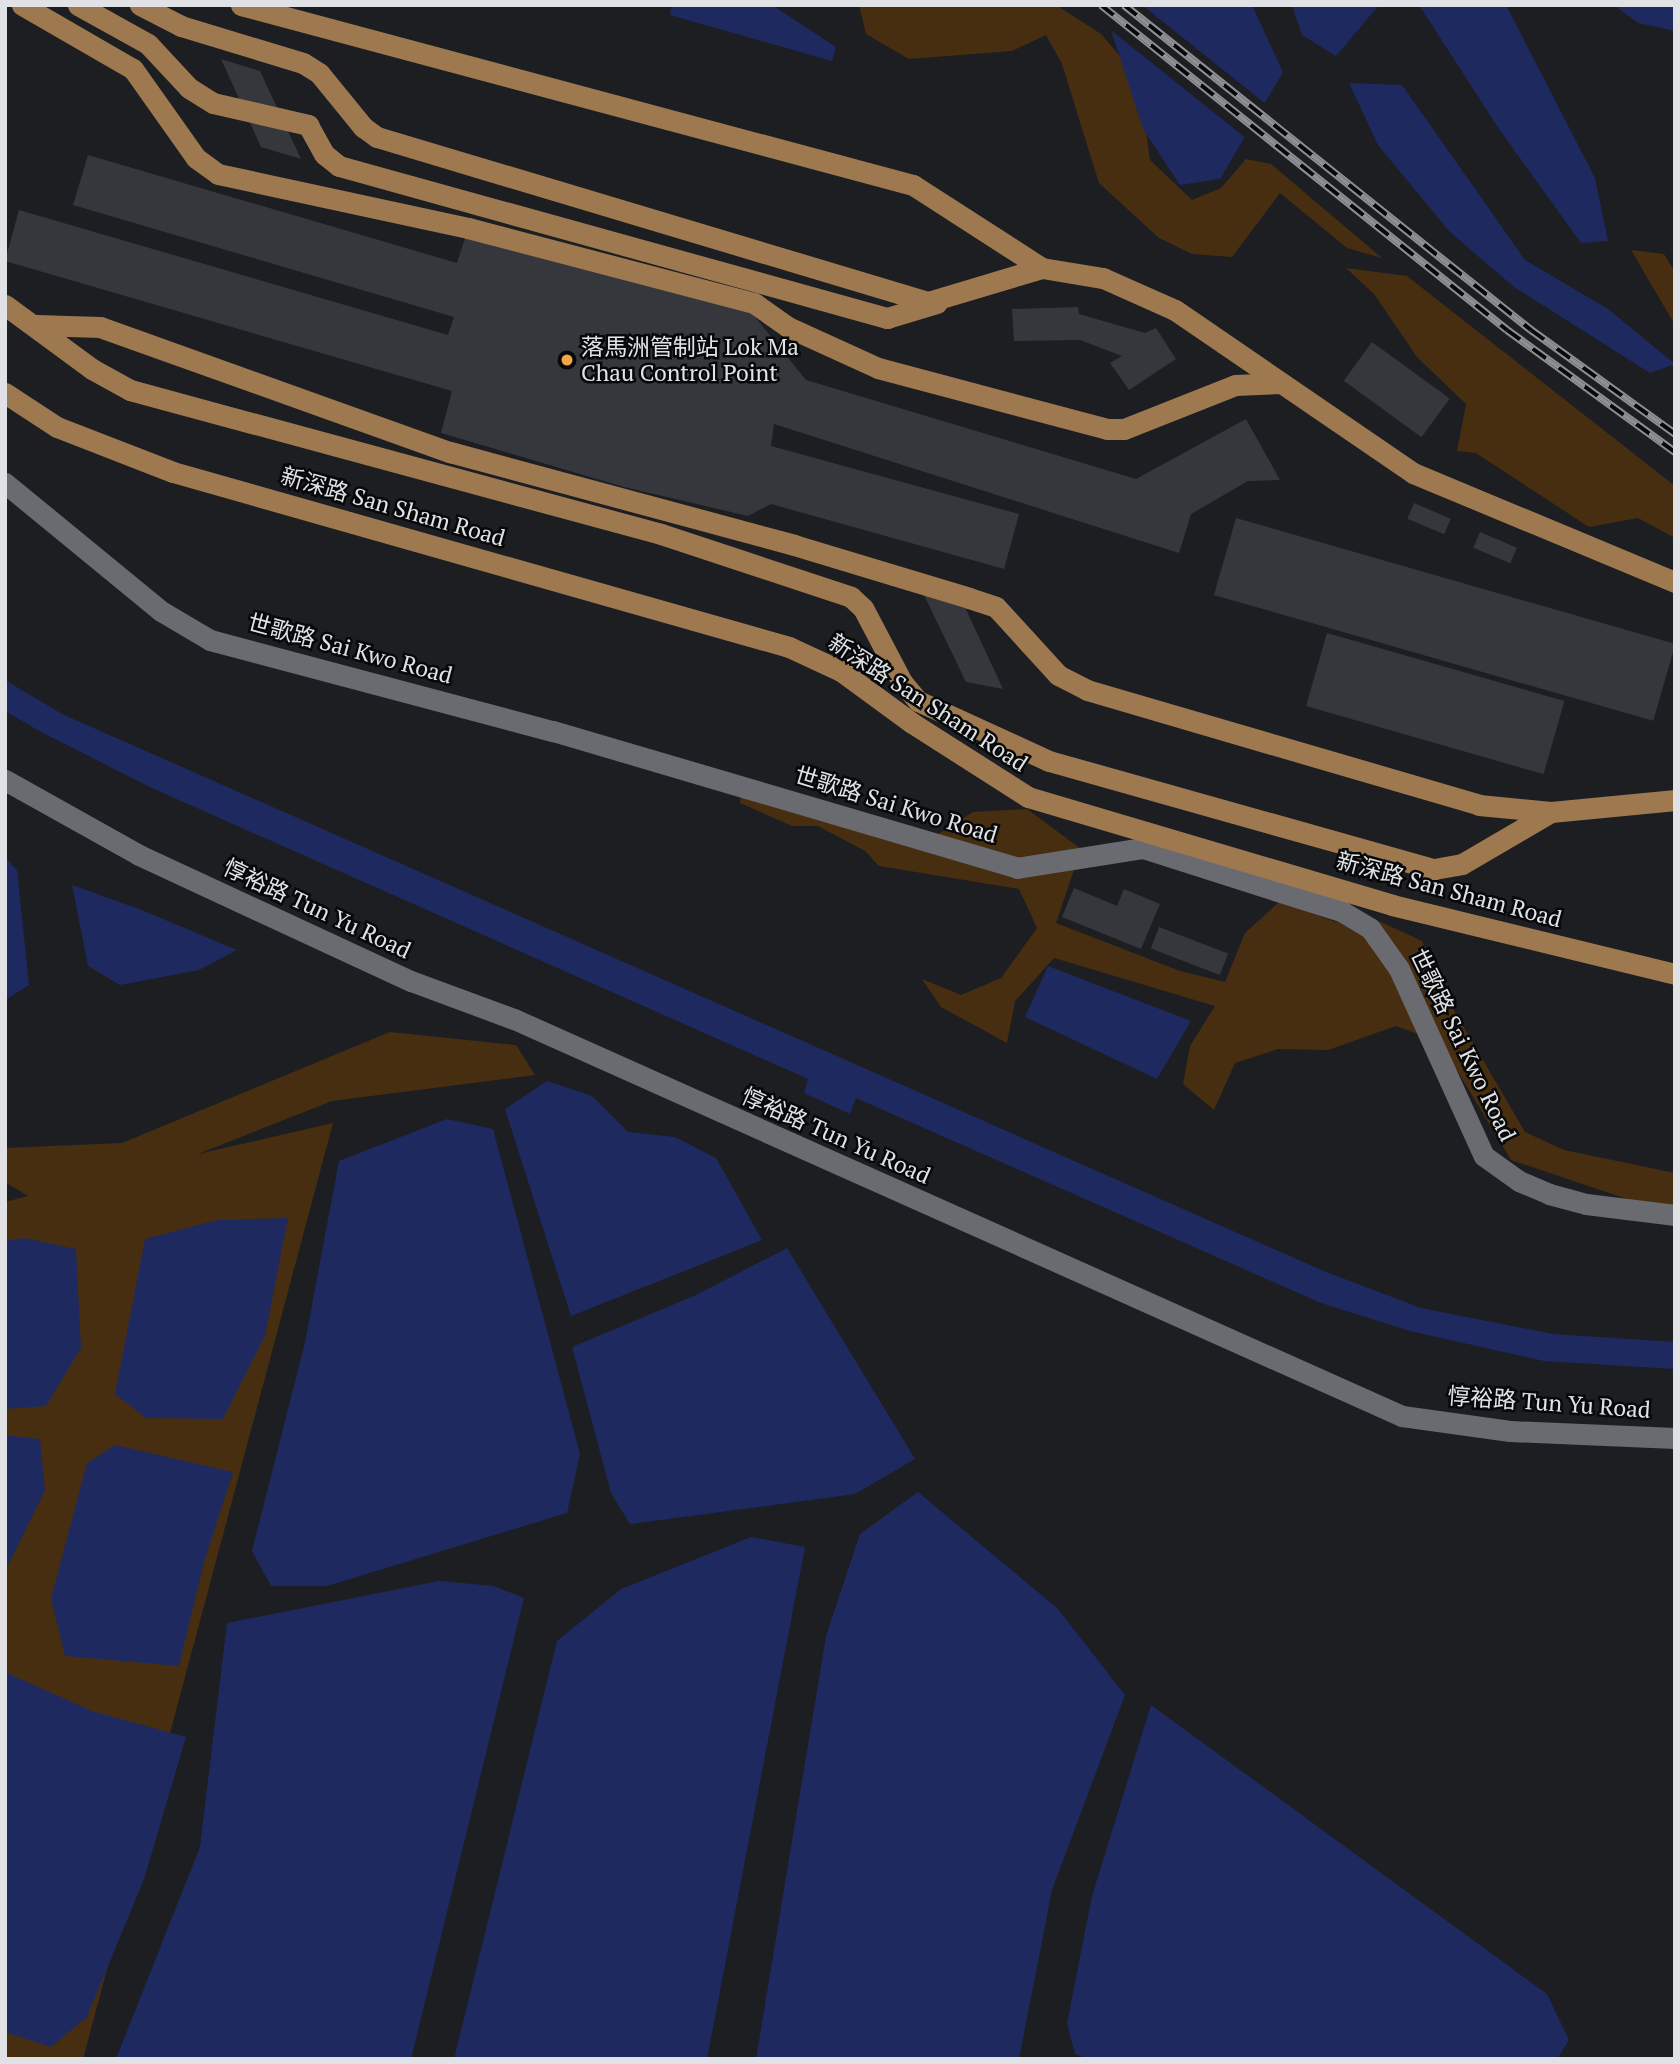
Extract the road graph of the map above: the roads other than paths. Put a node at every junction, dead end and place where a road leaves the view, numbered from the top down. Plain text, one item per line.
1 (22, 5) edge
2 (78, 5) edge
3 (140, 5) edge
4 (241, 5) edge
5 (1042, 268) junction
6 (940, 302) junction
7 (5, 305) edge
8 (36, 324) junction
9 (1285, 384) junction
10 (5, 393) edge
11 (5, 482) edge
12 (1675, 582) edge
13 (5, 780) edge
14 (1675, 800) edge
15 (1551, 811) junction
16 (1675, 974) edge
17 (1675, 1215) edge
18 (1675, 1438) edge

1 - 9 main road
2 - 6 main road
3 - 6 main road
4 - 5 main road
5 - 6 main road
5 - 9 main road
7 - 8 main road, 新深路 San Sham Road
8 - 15 main road, 新深路 San Sham Road
8 - 15 main road, 新深路 San Sham Road
9 - 12 main road
10 - 16 main road, 新深路 San Sham Road
11 - 17 street, 世歌路 Sai Kwo Road
13 - 18 street, 惇裕路 Tun Yu Road
14 - 15 main road, 新深路 San Sham Road

